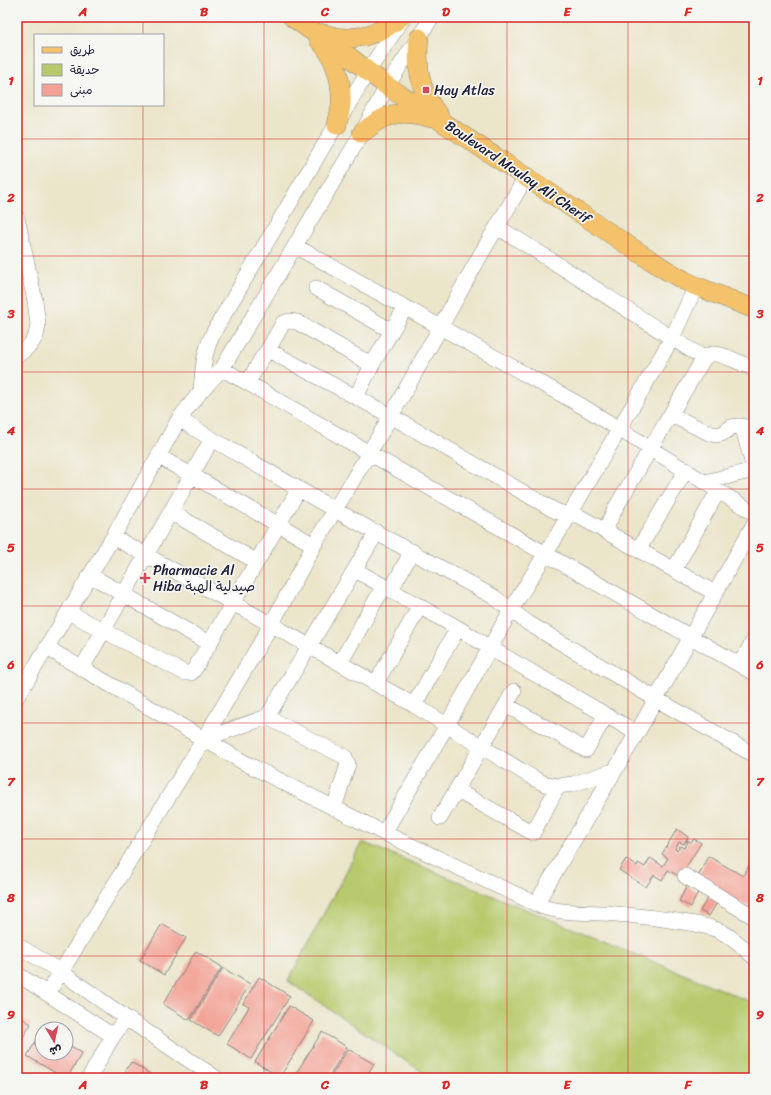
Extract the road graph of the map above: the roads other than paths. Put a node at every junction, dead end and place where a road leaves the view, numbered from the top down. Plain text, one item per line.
1 (401, 17) edge
2 (404, 17) edge
3 (432, 17) edge
4 (300, 23) edge
5 (419, 38) junction
6 (368, 71) junction
7 (387, 86) junction
8 (443, 122) junction
9 (337, 125) junction
10 (362, 133) junction
11 (526, 177) junction
12 (17, 218) edge
13 (497, 227) junction
14 (295, 246) junction
15 (696, 286) junction
16 (316, 288) dead end
17 (405, 308) junction
18 (754, 309) edge
19 (440, 326) junction
20 (392, 331) junction
21 (672, 338) junction
22 (268, 350) junction
23 (17, 356) edge
24 (704, 358) junction
25 (372, 365) junction
26 (222, 369) junction
27 (754, 369) edge
28 (248, 383) junction
29 (201, 391) junction
30 (356, 397) junction
31 (671, 415) junction
32 (391, 416) junction
33 (179, 419) junction
34 (739, 426) junction
35 (619, 428) junction
36 (754, 428) edge
37 (212, 439) junction
38 (651, 448) junction
39 (369, 453) junction
40 (158, 456) junction
41 (686, 470) junction
42 (754, 470) edge
43 (192, 476) junction
44 (705, 482) junction
45 (299, 489) junction
46 (718, 491) junction
47 (335, 510) junction
48 (171, 512) junction
49 (754, 513) edge
50 (570, 514) junction
51 (278, 525) junction
52 (605, 530) junction
53 (377, 532) junction
54 (752, 533) edge
55 (113, 537) junction
56 (314, 545) junction
57 (638, 550) junction
58 (412, 551) junction
59 (545, 554) junction
60 (146, 555) junction
61 (257, 562) junction
62 (355, 570) junction
63 (674, 570) junction
64 (90, 575) junction
65 (388, 588) junction
66 (715, 594) junction
67 (124, 595) junction
68 (233, 603) junction
69 (420, 606) junction
70 (512, 610) junction
71 (68, 612) junction
72 (271, 625) junction
73 (458, 628) junction
74 (103, 631) junction
75 (692, 637) junction
76 (754, 640) edge
77 (210, 644) junction
78 (309, 646) junction
79 (47, 648) junction
80 (490, 648) junction
81 (340, 663) junction
82 (740, 664) junction
83 (82, 668) junction
84 (754, 673) edge
85 (376, 683) junction
86 (514, 691) dead end
87 (17, 697) edge
88 (656, 699) junction
89 (414, 705) junction
90 (506, 705) junction
91 (606, 715) junction
92 (267, 717) junction
93 (447, 725) junction
94 (637, 733) junction
95 (204, 739) junction
96 (482, 747) junction
97 (754, 755) edge
98 (614, 772) junction
99 (558, 786) junction
100 (456, 790) junction
101 (334, 808) junction
102 (440, 818) dead end
103 (384, 833) junction
104 (685, 876) dead end
105 (536, 904) junction
106 (754, 917) edge
107 (17, 945) edge
108 (753, 952) edge
109 (61, 972) junction
110 (17, 974) edge
111 (48, 993) junction
112 (126, 1018) junction
113 (113, 1036) junction
114 (89, 1078) edge
115 (216, 1078) edge

1 - 4 main road
2 - 6 street
3 - 5 street
4 - 6 main road, Boulevard Moulay Ali Cherif
4 - 9 main road
5 - 7 street
5 - 8 main road
6 - 7 main road, Boulevard Moulay Ali Cherif
6 - 9 street
7 - 8 main road, Boulevard Moulay Ali Cherif
7 - 10 street
8 - 10 main road
8 - 11 main road, Boulevard Moulay Ali Cherif
9 - 29 street
10 - 14 street
11 - 13 street
11 - 15 main road, Boulevard Moulay Ali Cherif
12 - 23 street
13 - 19 street
13 - 21 street
14 - 17 street
14 - 26 street
15 - 18 main road, Boulevard Moulay Ali Cherif
15 - 21 street
16 - 20 street
17 - 19 street
17 - 20 street
19 - 32 street
19 - 35 street
20 - 25 street
21 - 24 street
21 - 35 street
22 - 25 street
22 - 28 street
22 - 30 street
24 - 27 street
24 - 31 street
25 - 30 street
26 - 28 street
26 - 29 street
28 - 39 street
29 - 33 street
30 - 32 street
31 - 34 street
31 - 38 street
32 - 39 street
32 - 50 street
33 - 37 street
33 - 40 street
34 - 36 street
34 - 42 street
35 - 38 street
35 - 50 street
37 - 43 street
37 - 45 street
38 - 41 street
38 - 52 street
39 - 47 street
39 - 59 street
40 - 43 street
40 - 55 street
41 - 44 street
41 - 57 street
42 - 44 street
43 - 48 street
43 - 51 street
44 - 46 street
45 - 47 street
45 - 51 street
46 - 49 street
46 - 63 street
47 - 53 street
47 - 56 street
48 - 60 street
48 - 61 street
50 - 52 street
50 - 59 street
51 - 56 street
51 - 61 street
52 - 57 street
53 - 58 street
53 - 62 street
54 - 66 street
55 - 60 street
55 - 64 street
56 - 72 street
57 - 63 street
58 - 65 street
58 - 70 street
59 - 70 street
59 - 75 street
60 - 67 street
60 - 68 street
61 - 68 street
62 - 65 street
62 - 78 street
63 - 66 street
64 - 67 street
64 - 71 street
65 - 69 street
65 - 81 street
66 - 75 street
67 - 74 street
67 - 77 street
68 - 72 street
68 - 77 street
69 - 73 street
69 - 85 street
70 - 80 street
70 - 88 street
71 - 74 street
71 - 79 street
72 - 78 street
72 - 95 street
73 - 80 street
73 - 89 street
74 - 77 street
74 - 83 street
75 - 82 street
75 - 88 street
76 - 82 street
78 - 81 street
78 - 92 street
79 - 83 street
79 - 87 street
80 - 91 street
80 - 93 street
81 - 85 street
82 - 84 street
83 - 95 street
85 - 89 street
86 - 90 street
88 - 94 street
88 - 97 street
89 - 93 street
90 - 91 street
90 - 96 street
91 - 94 street
92 - 95 street
92 - 101 street
93 - 96 street
93 - 103 street
94 - 98 street
95 - 101 street
95 - 109 street
96 - 99 street
96 - 100 street
98 - 99 street
98 - 105 street
99 - 100 street
100 - 102 street
101 - 103 street
103 - 105 street
104 - 106 street
105 - 108 street
107 - 109 street
109 - 111 street
109 - 112 street
110 - 111 street
111 - 113 street
112 - 113 street
112 - 115 street
113 - 114 street

